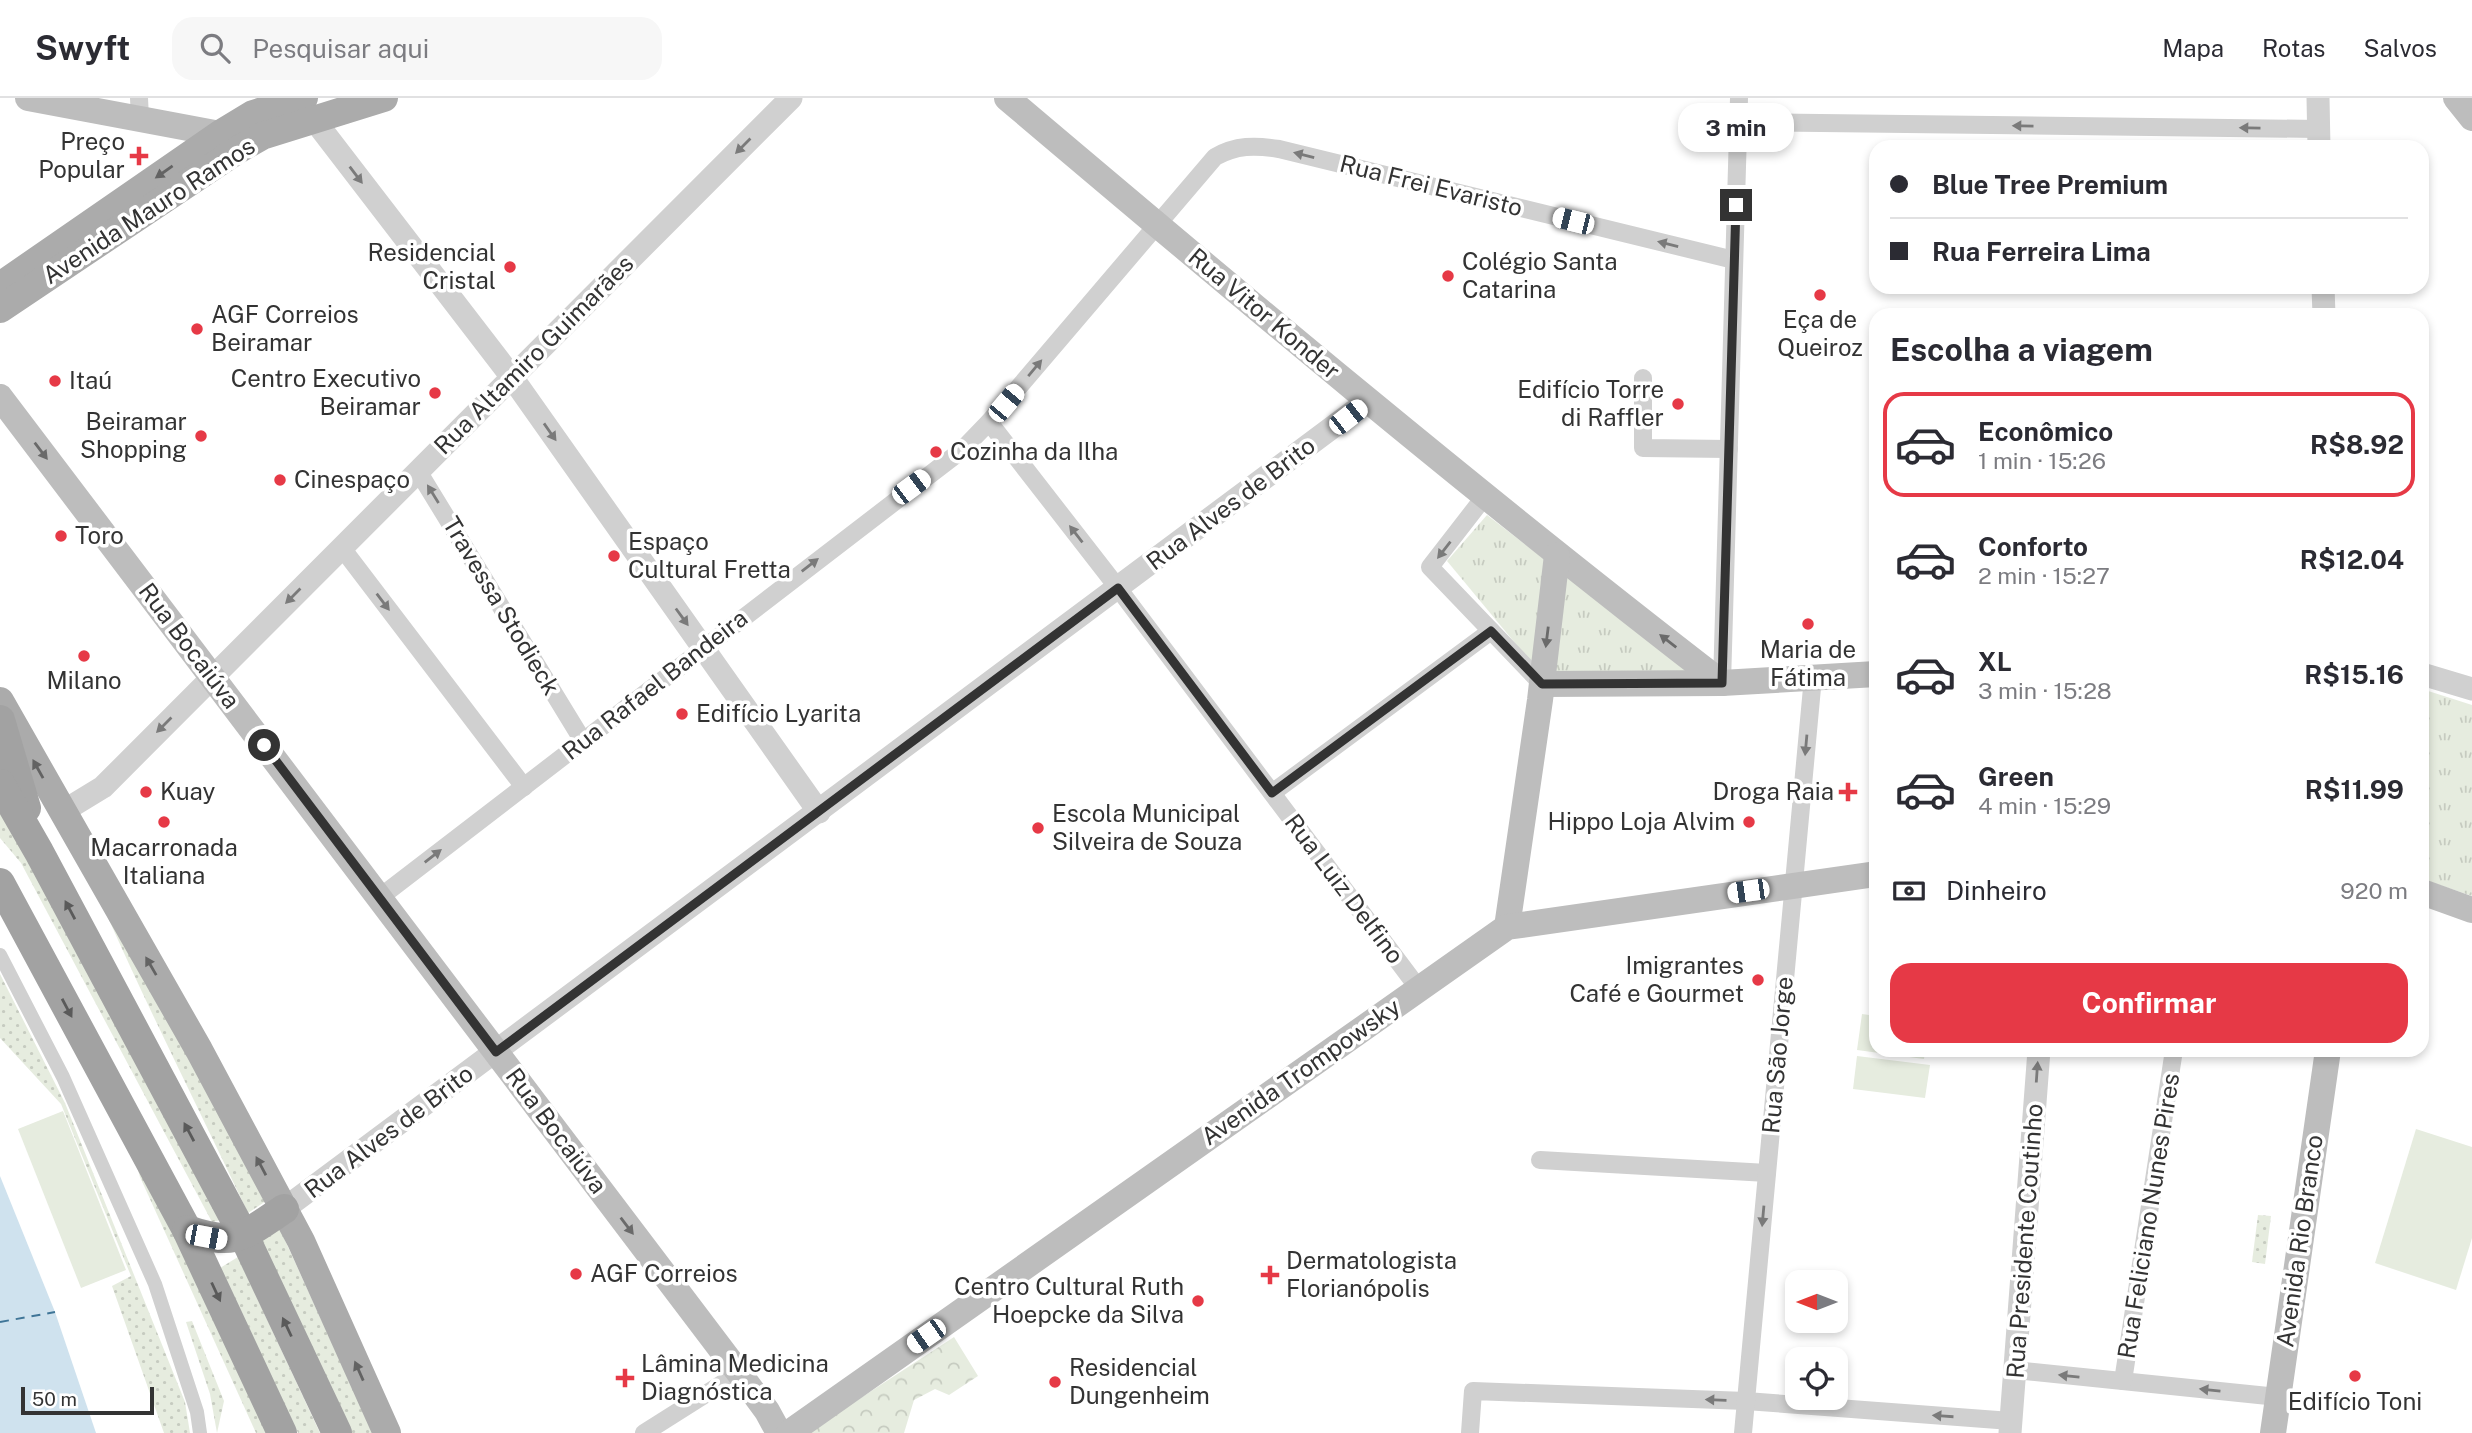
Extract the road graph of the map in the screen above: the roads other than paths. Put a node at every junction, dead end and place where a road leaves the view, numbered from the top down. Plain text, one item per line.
1 (29, 98) edge
2 (384, 98) edge
3 (791, 98) edge
4 (1007, 98) edge
5 (1739, 98) edge
6 (2318, 98) edge
7 (2456, 98) edge
8 (139, 108) edge
9 (309, 109) edge
10 (2472, 118) edge
11 (1738, 122) junction
12 (220, 134) junction
13 (262, 136) junction
14 (2319, 138) edge
15 (1157, 225) junction
16 (1734, 260) junction
17 (0, 286) edge
18 (0, 309) edge
19 (511, 376) junction
20 (1643, 378) dead end
21 (0, 397) edge
22 (1369, 400) junction
23 (989, 422) junction
24 (1728, 449) junction
25 (418, 471) junction
26 (1485, 496) junction
27 (342, 548) junction
28 (1557, 555) junction
29 (1585, 577) junction
30 (1118, 588) junction
31 (1552, 591) junction
32 (1491, 631) junction
33 (704, 648) junction
34 (1869, 674) edge
35 (211, 676) junction
36 (2429, 676) edge
37 (1813, 677) junction
38 (1722, 683) junction
39 (1542, 684) junction
40 (2472, 690) edge
41 (0, 701) edge
42 (0, 720) edge
43 (583, 741) junction
44 (0, 784) edge
45 (524, 787) junction
46 (1272, 793) junction
47 (62, 812) junction
48 (819, 812) junction
49 (39, 852) junction
50 (1869, 875) edge
51 (0, 883) edge
52 (1793, 885) junction
53 (2429, 895) edge
54 (379, 898) junction
55 (2472, 910) edge
56 (1507, 927) junction
57 (0, 956) edge
58 (1419, 989) junction
59 (496, 1052) junction
60 (2038, 1057) edge
61 (2173, 1057) edge
62 (2327, 1057) edge
63 (1541, 1160) dead end
64 (1767, 1173) junction
65 (284, 1209) junction
66 (187, 1230) junction
67 (244, 1236) junction
68 (2015, 1370) junction
69 (739, 1373) junction
70 (2123, 1381) junction
71 (2278, 1397) junction
72 (1745, 1401) junction
73 (2011, 1427) edge
74 (200, 1433) edge
75 (282, 1433) edge
76 (337, 1433) edge
77 (387, 1433) edge
78 (644, 1433) edge
79 (779, 1433) edge
80 (789, 1433) edge
81 (1470, 1433) edge
82 (1742, 1433) edge
83 (2273, 1433) edge

1 - 8 main road
2 - 9 main road, Avenida Mauro Ramos
3 -> 19 street, Rua Altamiro Guimarães
4 - 15 main road, Rua Vitor Konder
5 - 11 street
6 - 14 street
7 - 10 main road
8 - 12 main road
9 - 12 main road, Avenida Mauro Ramos
9 - 13 main road, Avenida Mauro Ramos
9 -> 19 street
14 -> 11 street
11 - 16 street
12 - 13 main road
12 -> 17 main road, Avenida Mauro Ramos
13 - 18 main road, Avenida Mauro Ramos
16 -> 15 street, Rua Frei Evaristo
15 - 22 main road, Rua Vitor Konder
23 -> 15 street, Rua Rafael Bandeira
16 - 24 street
19 - 25 street, Rua Altamiro Guimarães
19 -> 33 street
20 - 24 street
21 -> 35 main road, Rua Bocaiúva
22 - 26 main road, Rua Vitor Konder
22 - 30 street, Rua Alves de Brito
30 -> 23 street, Rua Luiz Delfino
33 -> 23 street, Rua Rafael Bandeira
24 - 38 street
25 - 27 street, Rua Altamiro Guimarães
43 -> 25 street, Travessa Stodieck
26 - 28 main road, Rua Vitor Konder
26 -> 32 street
27 -> 35 street, Rua Altamiro Guimarães
27 -> 45 street
28 - 29 main road, Rua Vitor Konder
28 - 31 main road
29 - 31 main road
38 -> 29 main road, Rua Vitor Konder
30 - 46 street, Rua Luiz Delfino
30 - 48 street, Rua Alves de Brito
31 -> 39 main road
32 - 39 street
32 - 46 street
33 - 43 street, Rua Rafael Bandeira
33 - 48 street
34 - 37 main road
35 -> 47 street, Rua Altamiro Guimarães
35 - 54 main road, Rua Bocaiúva
36 - 40 street
37 - 38 main road
37 -> 52 street, Rua São Jorge
38 - 39 main road
39 - 56 main road
47 -> 41 main road
42 - 49 highway
43 - 45 street, Rua Rafael Bandeira
44 - 49 highway
54 -> 45 street, Rua Rafael Bandeira
46 - 58 street, Rua Luiz Delfino
65 -> 47 main road
48 - 59 street, Rua Alves de Brito
67 -> 49 highway
50 - 52 main road
51 -> 66 highway
52 - 56 main road
52 - 64 street, Rua São Jorge
53 - 55 main road
54 - 59 main road, Rua Bocaiúva
56 - 58 main road, Avenida Trompowsky
57 - 74 street
58 - 80 main road, Avenida Trompowsky
59 - 65 street, Rua Alves de Brito
59 -> 69 main road, Rua Bocaiúva
68 -> 60 street, Rua Presidente Coutinho
61 - 70 street, Rua Feliciano Nunes Pires
62 - 71 main road, Avenida Rio Branco
63 - 64 street
64 -> 72 street, Rua São Jorge
65 - 67 highway
77 -> 65 main road
66 - 67 highway
66 -> 75 highway
76 -> 67 highway
70 -> 68 street
68 - 73 street, Rua Presidente Coutinho
69 - 78 street
69 - 79 main road, Rua Bocaiúva
71 -> 70 street
71 - 83 main road, Avenida Rio Branco
73 -> 72 street
72 -> 81 street
72 - 82 street, Rua São Jorge

